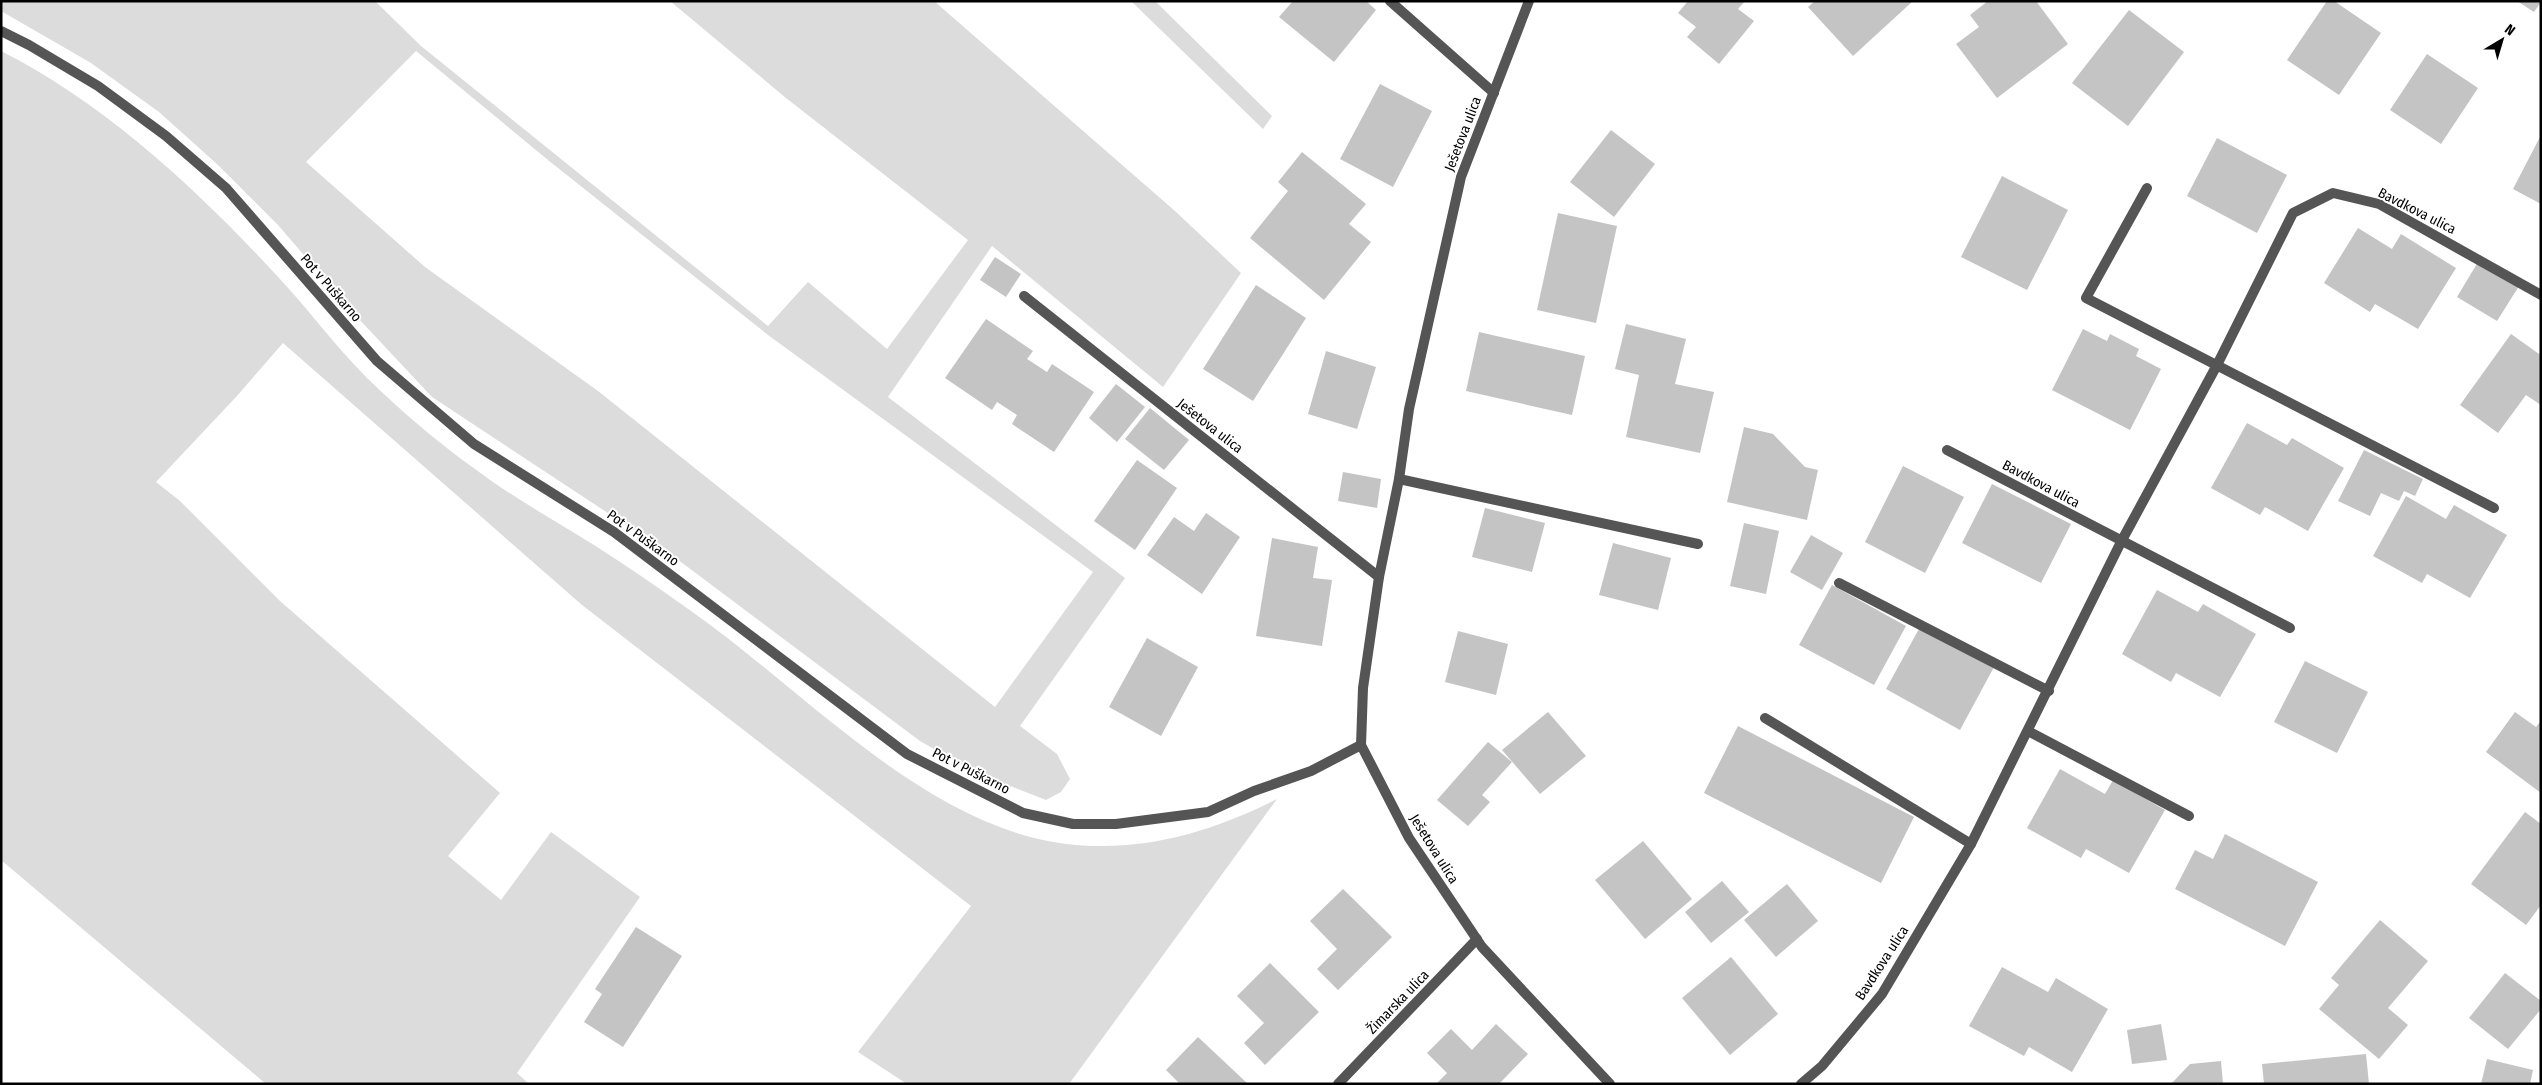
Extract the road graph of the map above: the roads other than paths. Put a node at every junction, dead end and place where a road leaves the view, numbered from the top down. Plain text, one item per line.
1 (1390, 1) edge
2 (1529, 1) edge
3 (1, 31) edge
4 (1494, 94) junction
5 (2147, 188) dead end
6 (2541, 295) edge
7 (1024, 296) dead end
8 (2217, 365) junction
9 (1947, 450) dead end
10 (1399, 479) junction
11 (2494, 508) dead end
12 (2121, 542) junction
13 (1698, 544) dead end
14 (1379, 577) junction
15 (1839, 583) dead end
16 (2290, 628) dead end
17 (2049, 691) junction
18 (1764, 718) dead end
19 (2028, 731) junction
20 (1361, 746) junction
21 (2189, 816) dead end
22 (1971, 844) junction
23 (1477, 939) junction
24 (1338, 1084) edge
25 (1610, 1084) edge
26 (1801, 1084) edge

1 - 4 street, Ješetova ulica
2 - 4 street, Ješetova ulica
3 - 20 street, Pot v Puškarno
4 - 10 street, Ješetova ulica
5 - 8 street
6 - 8 street, Bavdkova ulica
7 - 14 street, Ješetova ulica
8 - 11 street
8 - 12 street, Bavdkova ulica
9 - 12 street, Bavdkova ulica
10 - 13 street
10 - 14 street, Ješetova ulica
12 - 16 street, Bavdkova ulica
12 - 17 street, Bavdkova ulica
14 - 20 street, Ješetova ulica
15 - 17 street
17 - 19 street, Bavdkova ulica
18 - 22 street
19 - 21 street
19 - 22 street, Bavdkova ulica
20 - 23 street, Ješetova ulica
22 - 26 street, Bavdkova ulica
23 - 24 street, Žimarska ulica
23 - 25 street, Ješetova ulica

